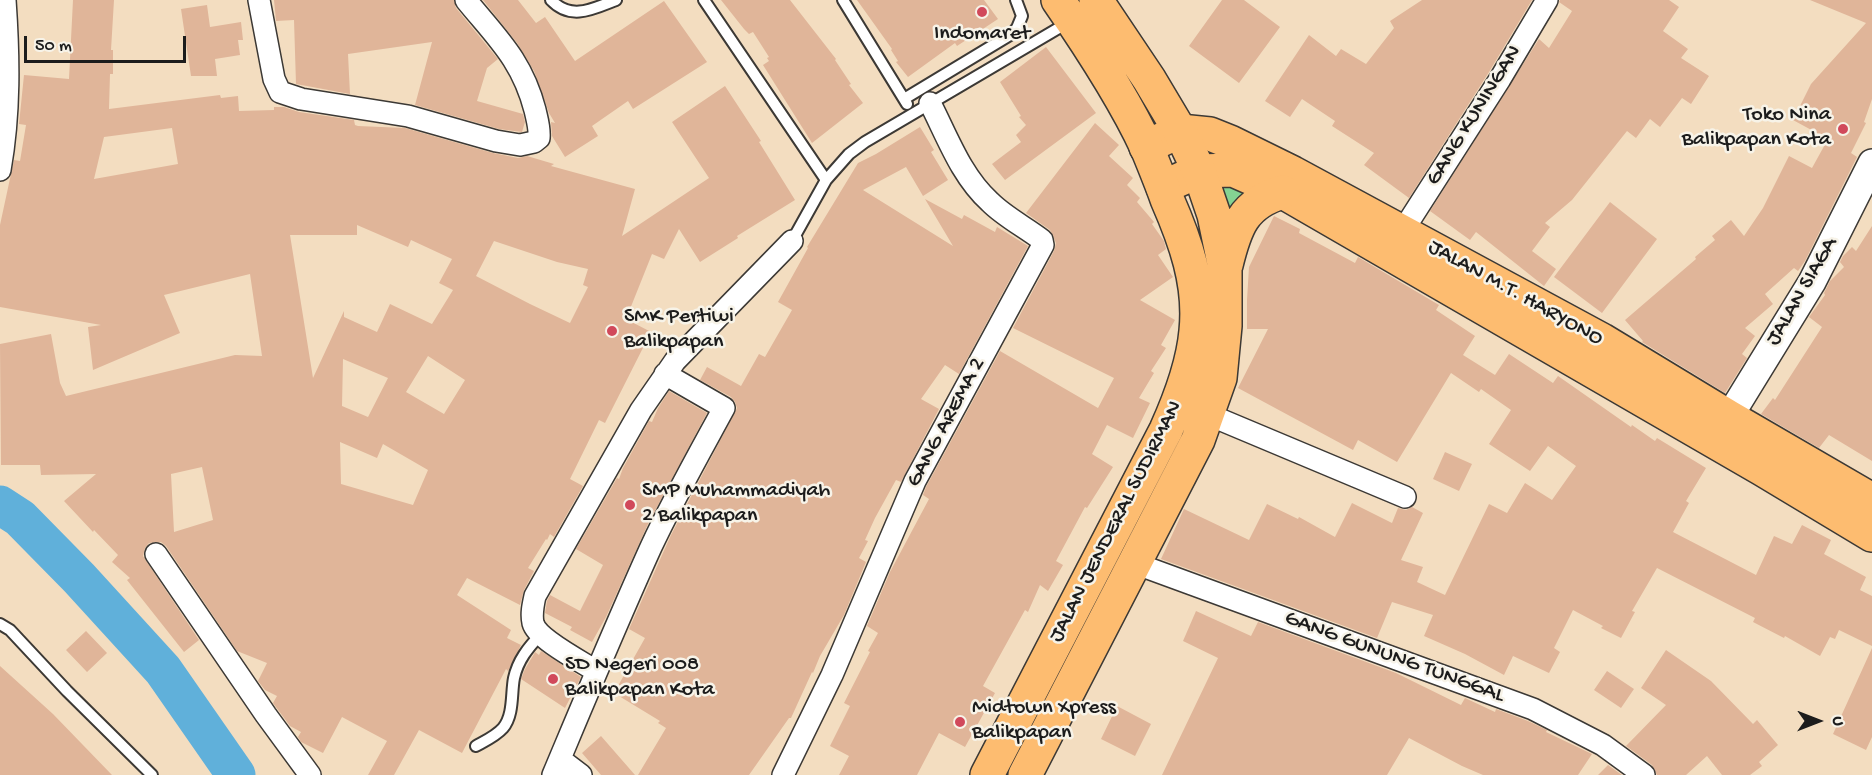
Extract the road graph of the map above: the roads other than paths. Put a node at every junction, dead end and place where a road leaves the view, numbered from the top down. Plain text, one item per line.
1 (5, 0) edge
2 (259, 0) edge
3 (466, 0) edge
4 (551, 0) edge
5 (616, 0) edge
6 (704, 0) edge
7 (843, 0) edge
8 (1016, 0) edge
9 (1547, 0) edge
10 (1075, 7) edge
11 (904, 99) junction
12 (921, 108) junction
13 (1180, 130) junction
14 (1146, 147) junction
15 (1872, 163) edge
16 (0, 170) edge
17 (1199, 171) junction
18 (826, 180) junction
19 (1163, 187) junction
20 (1283, 192) junction
21 (1402, 232) junction
22 (792, 241) joint
23 (1225, 268) junction
24 (665, 374) junction
25 (1207, 414) junction
26 (1729, 417) junction
27 (1405, 497) dead end
28 (1872, 500) edge
29 (1872, 535) edge
30 (156, 554) dead end
31 (1134, 563) junction
32 (0, 624) edge
33 (540, 635) junction
34 (596, 671) junction
35 (476, 746) dead end
36 (557, 767) edge
37 (152, 775) edge
38 (310, 775) edge
39 (581, 775) edge
40 (783, 775) edge
41 (987, 775) edge
42 (1025, 775) edge
43 (1644, 775) edge

1 - 16 street
2 - 3 street
4 - 5 lane
6 - 18 lane
7 - 11 lane
8 - 11 lane
9 - 21 street, GANG KUNINGAN
10 - 12 lane
10 - 13 main road, JALAN JENDERAL SUDIRMAN
10 - 14 main road, JALAN JENDERAL SUDIRMAN
11 - 12 lane
12 - 18 lane
12 - 40 street, GANG AREMA 2
13 - 14 main road
13 - 17 main road, JALAN JENDERAL SUDIRMAN
13 - 21 main road, JALAN M.T. HARYONO
14 - 19 main road, JALAN JENDERAL SUDIRMAN
15 - 26 street, JALAN SIAGA
17 - 19 main road, JALAN M.T. HARYONO
17 - 20 main road, JALAN M.T. HARYONO
17 - 23 main road, JALAN JENDERAL SUDIRMAN
18 - 22 lane
19 - 41 main road, JALAN JENDERAL SUDIRMAN
20 - 23 main road
20 - 29 main road, JALAN M.T. HARYONO
21 - 26 main road, JALAN M.T. HARYONO
22 - 24 street
23 - 25 main road, JALAN JENDERAL SUDIRMAN
24 - 33 street
24 - 34 street
25 - 27 street
25 - 31 main road, JALAN JENDERAL SUDIRMAN
26 - 28 main road, JALAN M.T. HARYONO
30 - 38 street
31 - 42 main road, JALAN JENDERAL SUDIRMAN
31 - 43 street, GANG GUNUNG TUNGGAL
32 - 37 lane
33 - 34 street
33 - 35 lane
34 - 36 street
36 - 39 street

